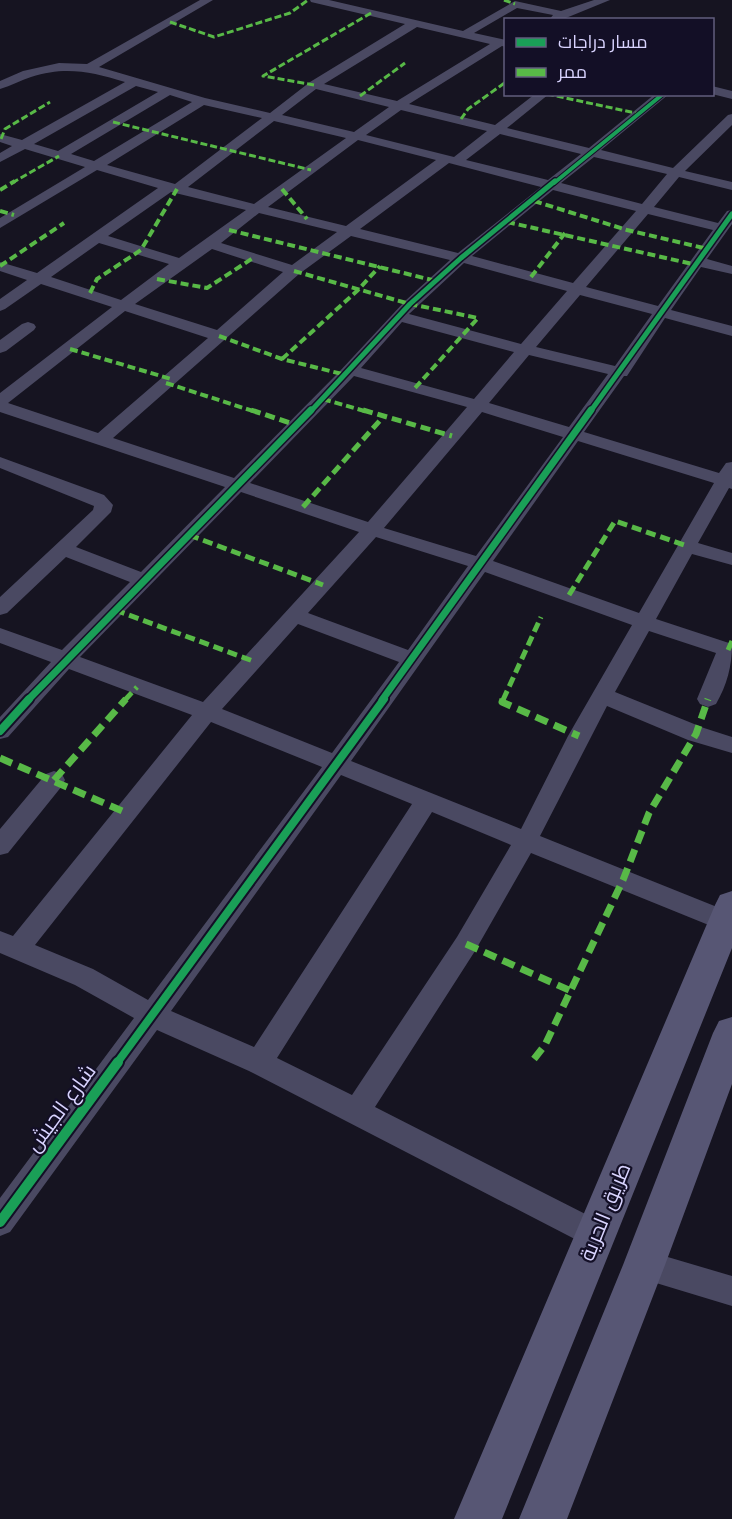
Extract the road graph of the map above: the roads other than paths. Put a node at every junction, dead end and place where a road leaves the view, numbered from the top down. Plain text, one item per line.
1 (208, 0) edge
2 (315, 0) edge
3 (605, 0) edge
4 (386, 4) dead end
5 (371, 13) junction
6 (558, 17) edge
7 (416, 23) junction
8 (465, 34) junction
9 (502, 43) edge
10 (89, 68) junction
11 (134, 82) junction
12 (0, 85) edge
13 (314, 85) junction
14 (714, 90) edge
15 (167, 92) junction
16 (732, 95) edge
17 (540, 96) edge
18 (661, 96) edge
19 (202, 101) junction
20 (401, 104) junction
21 (271, 118) junction
22 (732, 118) edge
23 (498, 129) junction
24 (356, 136) junction
25 (0, 138) edge
26 (22, 144) junction
27 (592, 153) junction
28 (60, 156) junction
29 (0, 158) edge
30 (450, 161) junction
31 (95, 167) junction
32 (675, 173) junction
33 (732, 186) edge
34 (551, 187) junction
35 (173, 188) junction
36 (256, 208) junction
37 (645, 210) junction
38 (727, 221) edge
39 (0, 224) edge
40 (349, 230) junction
41 (98, 238) junction
42 (210, 244) junction
43 (461, 258) junction
44 (699, 262) junction
45 (181, 263) junction
46 (0, 266) edge
47 (732, 270) edge
48 (294, 271) junction
49 (40, 278) junction
50 (576, 291) junction
51 (126, 305) junction
52 (0, 306) edge
53 (662, 313) junction
54 (399, 316) junction
55 (28, 327) dead end
56 (732, 331) edge
57 (219, 336) junction
58 (0, 348) edge
59 (525, 349) junction
60 (350, 370) junction
61 (621, 372) junction
62 (0, 401) edge
63 (478, 405) junction
64 (0, 406) edge
65 (574, 436) junction
66 (101, 439) junction
67 (0, 462) edge
68 (729, 477) edge
69 (238, 484) junction
70 (372, 530) junction
71 (687, 546) junction
72 (64, 549) junction
73 (732, 559) edge
74 (482, 564) junction
75 (144, 580) junction
76 (0, 608) edge
77 (294, 615) junction
78 (644, 622) junction
79 (0, 634) edge
80 (730, 650) edge
81 (411, 659) junction
82 (65, 660) junction
83 (603, 696) junction
84 (708, 699) dead end
85 (207, 712) junction
86 (0, 731) edge
87 (732, 745) edge
88 (336, 765) junction
89 (54, 780) dead end
90 (426, 802) junction
91 (526, 841) junction
92 (0, 846) edge
93 (729, 913) edge
94 (9, 946) edge
95 (152, 1015) junction
96 (732, 1033) edge
97 (259, 1062) junction
98 (356, 1113) junction
99 (0, 1222) edge
100 (596, 1234) junction
101 (644, 1265) junction
102 (732, 1292) edge
103 (478, 1519) edge
104 (543, 1519) edge

1 - 10 street
2 - 5 street
3 - 6 street
4 - 5 street
5 - 7 street
6 - 8 street
7 - 8 street
7 - 13 street
8 - 9 street
9 - 20 street
10 - 11 street
10 - 12 street
11 - 15 street
11 - 26 street
13 - 20 street
13 - 21 street
14 - 16 street
15 - 19 street
15 - 28 street
17 - 23 street
18 - 27 street
19 - 21 street
19 - 31 street
20 - 23 street
20 - 24 street
21 - 24 street
21 - 35 street
22 - 32 street
23 - 27 street
23 - 30 street
24 - 30 street
24 - 36 street
25 - 26 street
26 - 28 street
26 - 29 street
27 - 32 street
27 - 34 street
28 - 31 street
30 - 34 street
30 - 40 street
31 - 35 street
31 - 39 street
32 - 33 street
32 - 37 street
34 - 37 street
34 - 43 street
35 - 36 street
35 - 41 street
36 - 40 street
36 - 42 street
37 - 38 street
37 - 50 street
38 - 44 street, شارع الجيش
40 - 43 street
40 - 48 street
41 - 45 street
41 - 49 street
42 - 45 street
42 - 48 street
43 - 50 street
43 - 54 street
44 - 47 street
44 - 53 street, شارع الجيش
45 - 51 street
46 - 49 street
48 - 57 street
49 - 51 street
49 - 52 street
50 - 53 street
50 - 59 street
51 - 57 street
51 - 62 street
53 - 56 street
53 - 61 street, شارع الجيش
54 - 59 street
54 - 60 street
55 - 58 street
57 - 66 street
59 - 61 street
59 - 63 street
60 - 63 street
60 - 69 street
61 - 65 street, شارع الجيش
63 - 65 street
63 - 70 street
64 - 66 street
65 - 68 street
65 - 74 street, شارع الجيش
66 - 69 street
67 - 72 street
68 - 71 street
69 - 70 street
69 - 75 street
70 - 74 street
70 - 77 street
71 - 73 street
71 - 78 street
72 - 75 street
72 - 76 street
74 - 78 street
74 - 81 street, شارع الجيش
75 - 82 street
77 - 81 street
77 - 85 street
78 - 80 street
78 - 83 street
79 - 82 street
80 - 84 street
81 - 88 street, شارع الجيش
82 - 85 street
82 - 86 street
83 - 87 street
83 - 91 street
85 - 88 street
85 - 94 street
88 - 90 street
88 - 95 street, شارع الجيش
89 - 92 street
90 - 91 street
90 - 97 street
91 - 93 street
91 - 98 street
93 - 100 main road, طريق الحرية
94 - 95 street
95 - 97 street
95 - 99 street, شارع الجيش
96 - 101 main road
97 - 98 street
98 - 100 street
100 - 103 main road, طريق الحرية
101 - 102 street
101 - 104 main road

